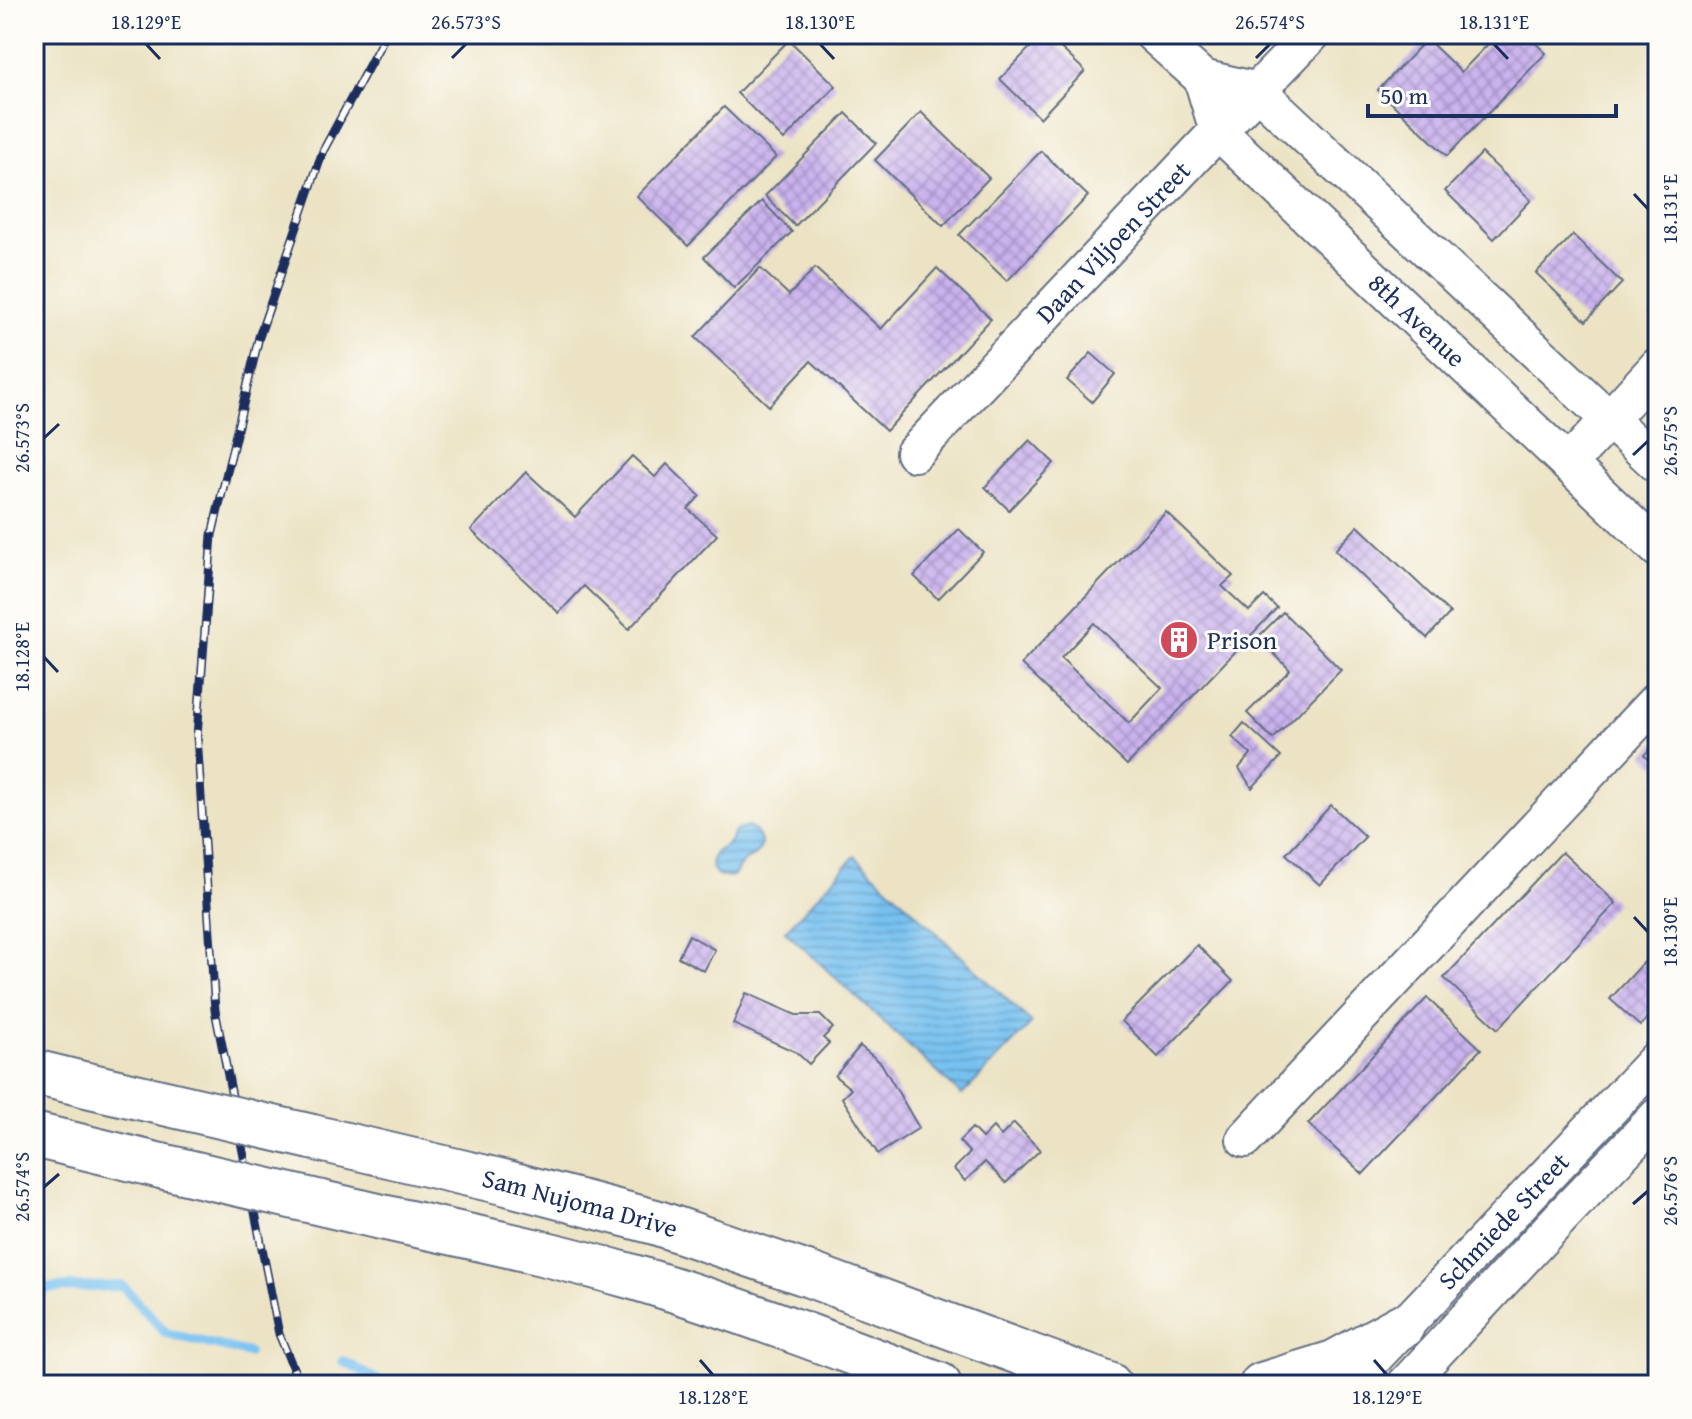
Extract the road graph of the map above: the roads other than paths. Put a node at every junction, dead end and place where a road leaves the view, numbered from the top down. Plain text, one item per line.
1 (1153, 34) edge
2 (1312, 34) edge
3 (1202, 78) junction
4 (1258, 91) junction
5 (1218, 131) junction
6 (1658, 366) edge
7 (1608, 418) junction
8 (914, 453) dead end
9 (1568, 464) junction
10 (1658, 465) edge
11 (1658, 549) edge
12 (1658, 699) edge
13 (1658, 1058) edge
14 (34, 1072) edge
15 (1658, 1116) edge
16 (34, 1135) edge
17 (1245, 1139) dead end
18 (1402, 1326) junction
19 (939, 1385) edge
20 (1109, 1385) edge
21 (1262, 1385) edge
22 (1348, 1385) edge
23 (1405, 1385) edge

1 - 3 street
2 - 4 street, Daan Viljoen Street
3 - 4 street
3 - 5 street, 8th Avenue
4 - 5 street, Daan Viljoen Street
4 - 7 street
5 - 8 street, Daan Viljoen Street
5 - 9 street, 8th Avenue
6 - 7 street
7 - 9 street
7 - 10 street
9 - 11 street, 8th Avenue
12 - 17 street
13 - 18 street, Schmiede Street
14 - 20 main road, Sam Nujoma Drive, bridge
15 - 23 street, Schmiede Street
16 - 19 main road, bridge
18 - 21 main road
18 - 22 street, Schmiede Street

